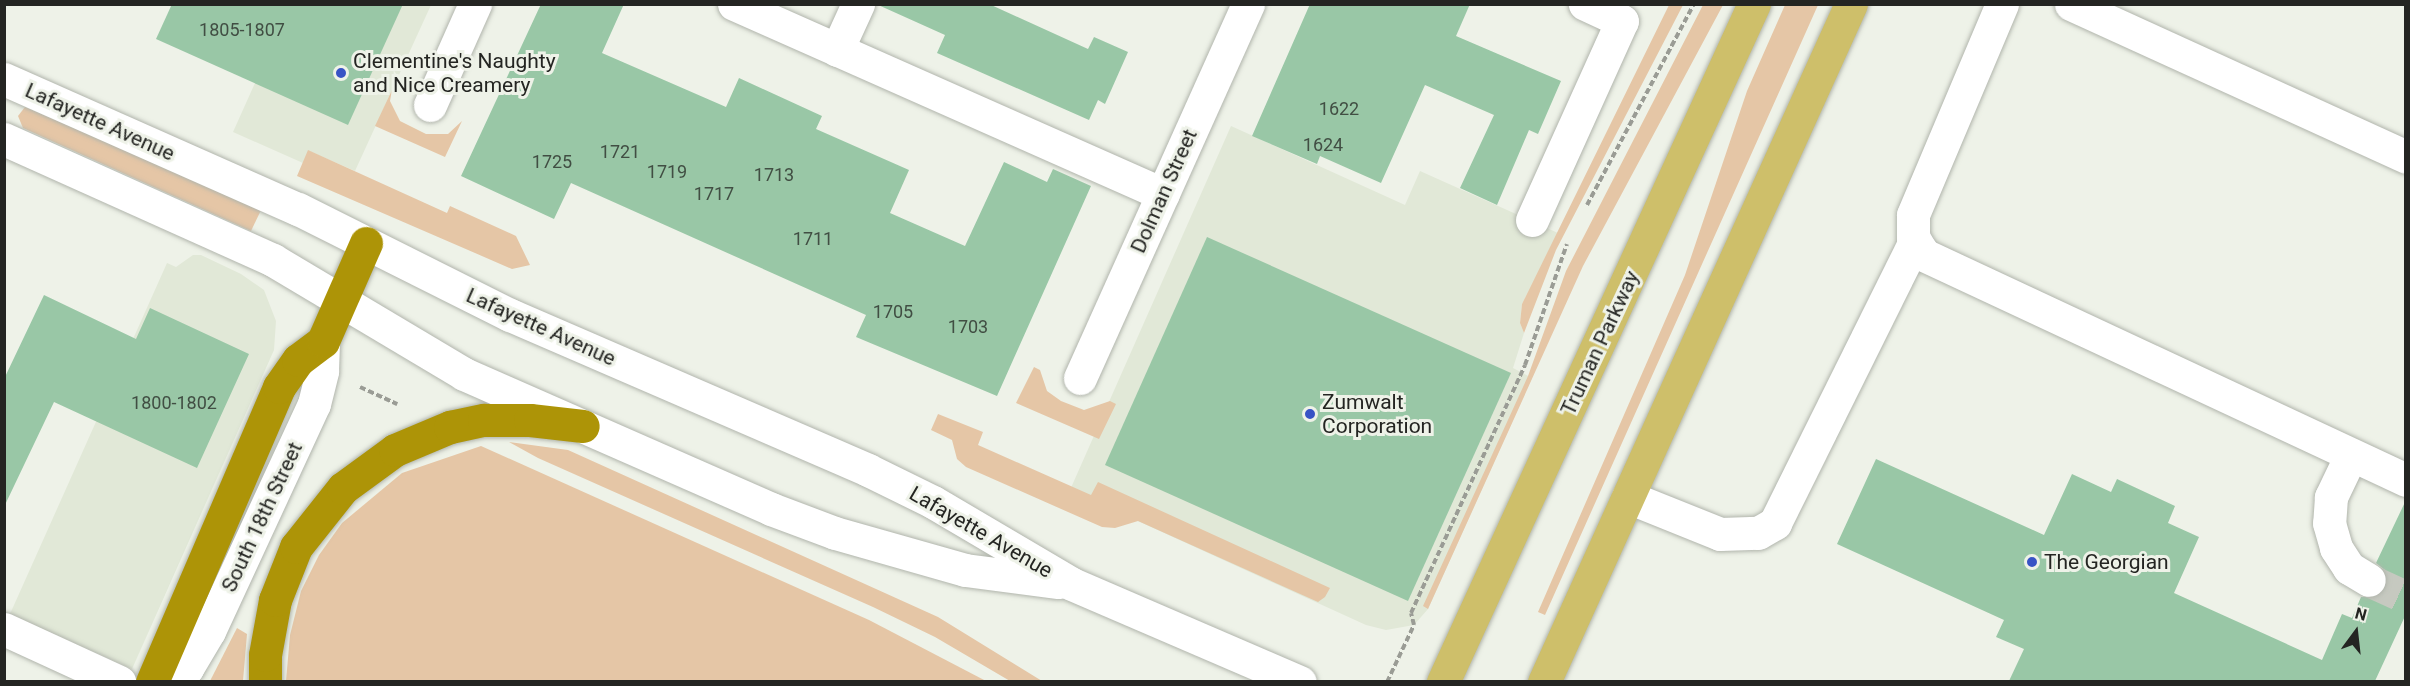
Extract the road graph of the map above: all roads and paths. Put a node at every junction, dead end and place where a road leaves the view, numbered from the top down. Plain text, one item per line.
1 (475, 4) edge
2 (734, 4) edge
3 (858, 4) edge
4 (1248, 4) edge
5 (1585, 4) edge
6 (1694, 4) edge
7 (1754, 4) edge
8 (1851, 4) edge
9 (2002, 4) edge
10 (2071, 4) edge
11 (837, 50) junction
12 (4, 79) edge
13 (430, 105) dead end
14 (4, 139) edge
15 (2406, 157) edge
16 (1163, 194) junction
17 (1581, 216) dead end
18 (1532, 220) dead end
19 (1572, 234) dead end
20 (1915, 241) junction
21 (366, 243) junction
22 (341, 299) junction
23 (323, 341) junction
24 (1080, 378) dead end
25 (353, 384) dead end
26 (404, 407) dead end
27 (583, 426) junction
28 (2351, 455) junction
29 (2406, 480) edge
30 (1628, 497) junction
31 (2369, 580) tunnel mouth
32 (1072, 584) junction
33 (4, 629) edge
34 (119, 681) edge
35 (152, 681) edge
36 (172, 681) edge
37 (264, 681) edge
38 (1300, 681) edge
39 (1388, 681) edge
40 (1443, 681) edge
41 (1544, 681) edge

1 - 13 street
2 - 11 street
3 - 11 street
4 - 16 street, Dolman Street
5 - 18 street
6 - 17 path
7 - 40 main road, Truman Parkway
8 - 30 main road
9 - 20 street
10 - 15 street
11 - 16 street
12 - 21 street, Lafayette Avenue
14 - 22 street, Lafayette Avenue
16 - 24 street, Dolman Street
19 - 39 path
20 - 28 street
20 - 30 street
21 - 22 highway
21 - 32 street, Lafayette Avenue
22 - 23 highway
22 - 27 street, Lafayette Avenue
23 - 35 highway
23 - 36 street, South 18th Street
25 - 26 path
27 - 32 street, Lafayette Avenue
27 - 37 highway
28 - 29 street
28 - 31 street
30 - 41 main road
32 - 38 street, Lafayette Avenue
33 - 34 street

